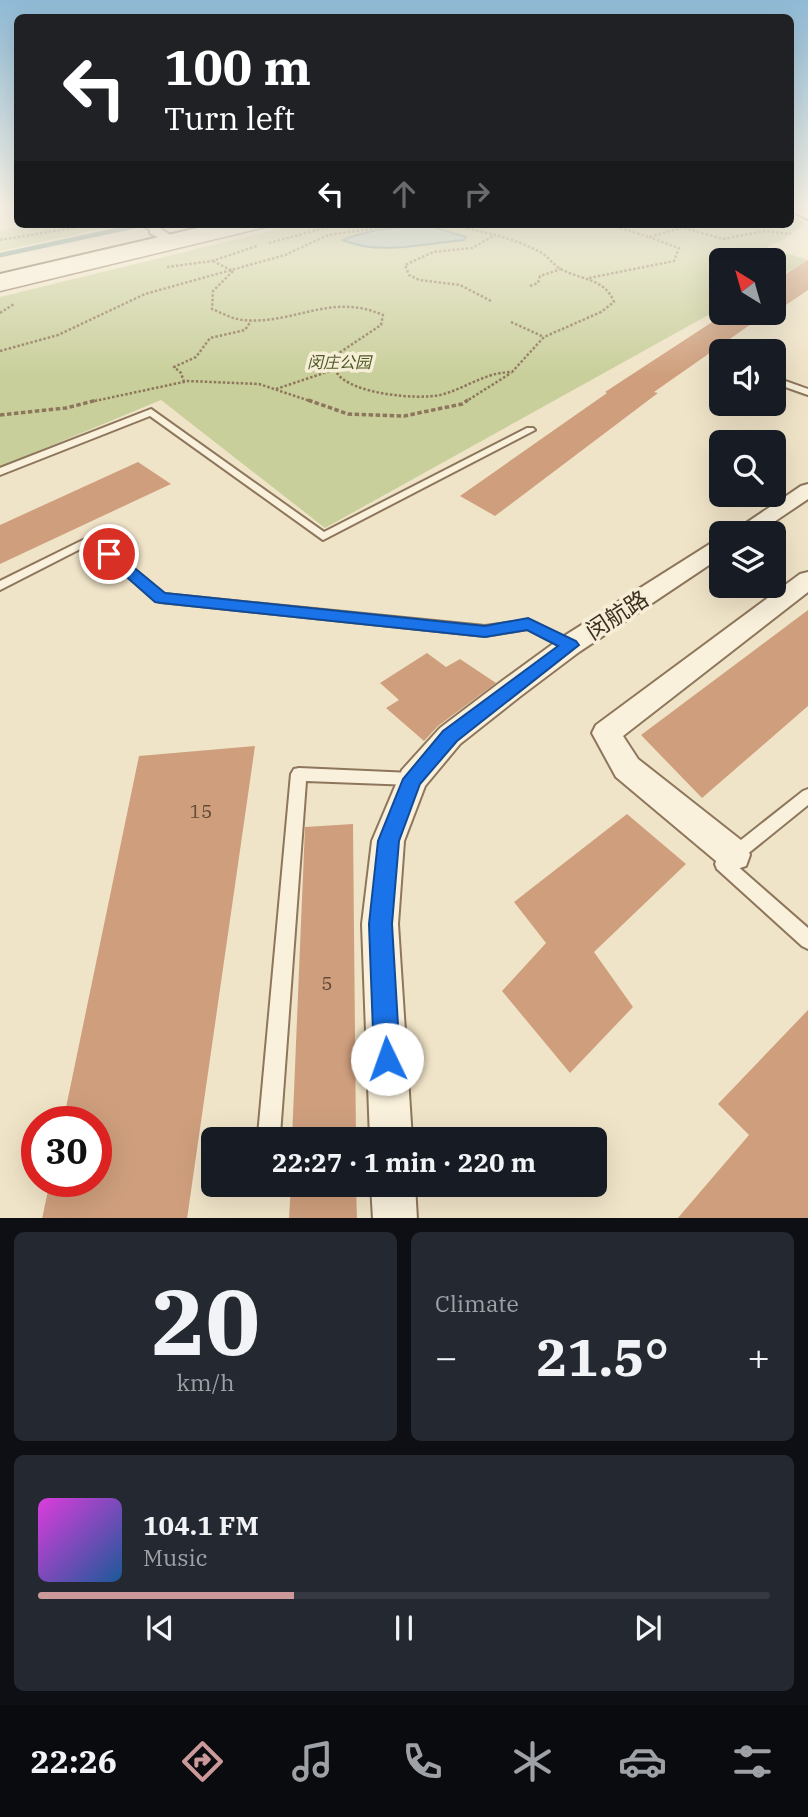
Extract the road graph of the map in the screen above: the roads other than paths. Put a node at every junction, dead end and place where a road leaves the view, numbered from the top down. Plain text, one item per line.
1 (44, 262) edge
2 (59, 262) edge
3 (72, 262) edge
4 (0, 273) edge
5 (0, 279) edge
6 (0, 286) edge
7 (786, 384) edge
8 (808, 392) edge
9 (530, 430) dead end
10 (0, 472) edge
11 (808, 490) edge
12 (761, 521) edge
13 (709, 555) edge
14 (808, 580) edge
15 (0, 586) edge
16 (570, 645) junction
17 (412, 779) junction
18 (808, 796) edge
19 (734, 855) junction
20 (808, 940) edge
21 (270, 1127) edge
22 (390, 1127) edge
23 (394, 1197) edge
24 (396, 1218) edge

1 - 4 main road
2 - 5 main road
3 - 6 street
7 - 8 lane
9 - 10 lane
11 - 12 street
13 - 16 street, 闵航路
14 - 19 street
15 - 16 lane
16 - 17 street, 闵航路
17 - 21 lane
17 - 22 street, 闵航路
18 - 19 lane
19 - 20 lane
23 - 24 street

